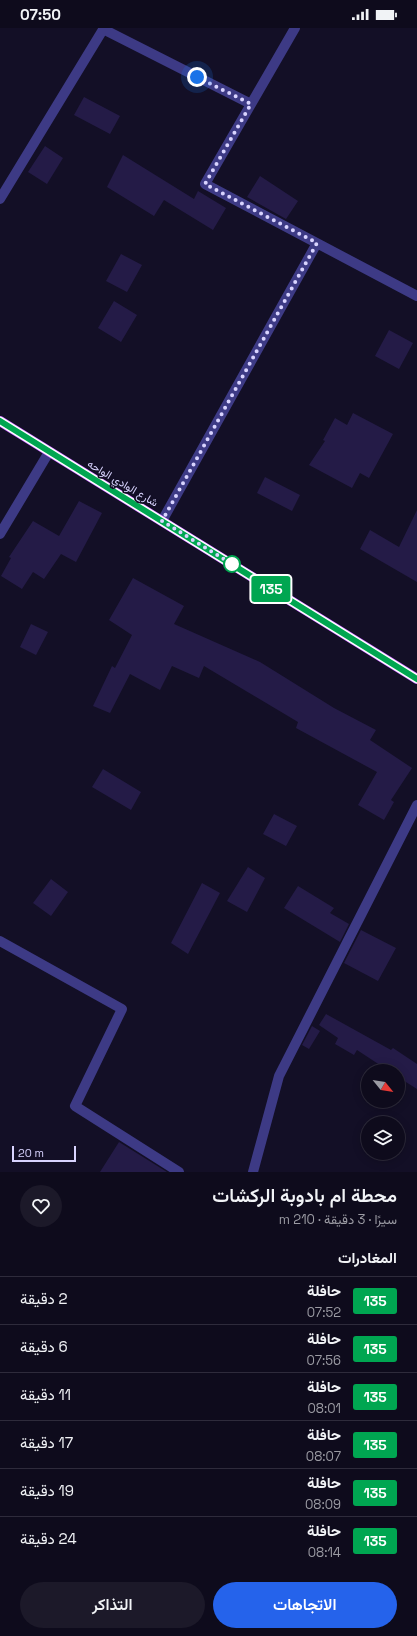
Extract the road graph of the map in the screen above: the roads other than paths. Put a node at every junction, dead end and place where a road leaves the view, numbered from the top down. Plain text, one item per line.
1 (295, 28) edge
2 (103, 29) edge
3 (251, 104) junction
4 (0, 199) edge
5 (317, 243) junction
6 (417, 296) edge
7 (0, 421) edge
8 (49, 452) junction
9 (162, 521) junction
10 (0, 534) edge
11 (417, 679) edge
12 (417, 805) edge
13 (0, 941) edge
14 (179, 1172) edge
15 (253, 1172) edge

1 - 3 street
2 - 3 street
2 - 4 street
3 - 5 street
5 - 6 street
5 - 9 street
7 - 8 main road, شارع الوادي الواحه
8 - 9 main road, شارع الوادي الواحه
8 - 10 street
9 - 11 main road, شارع الوادي الواحه
12 - 15 street
13 - 14 street

